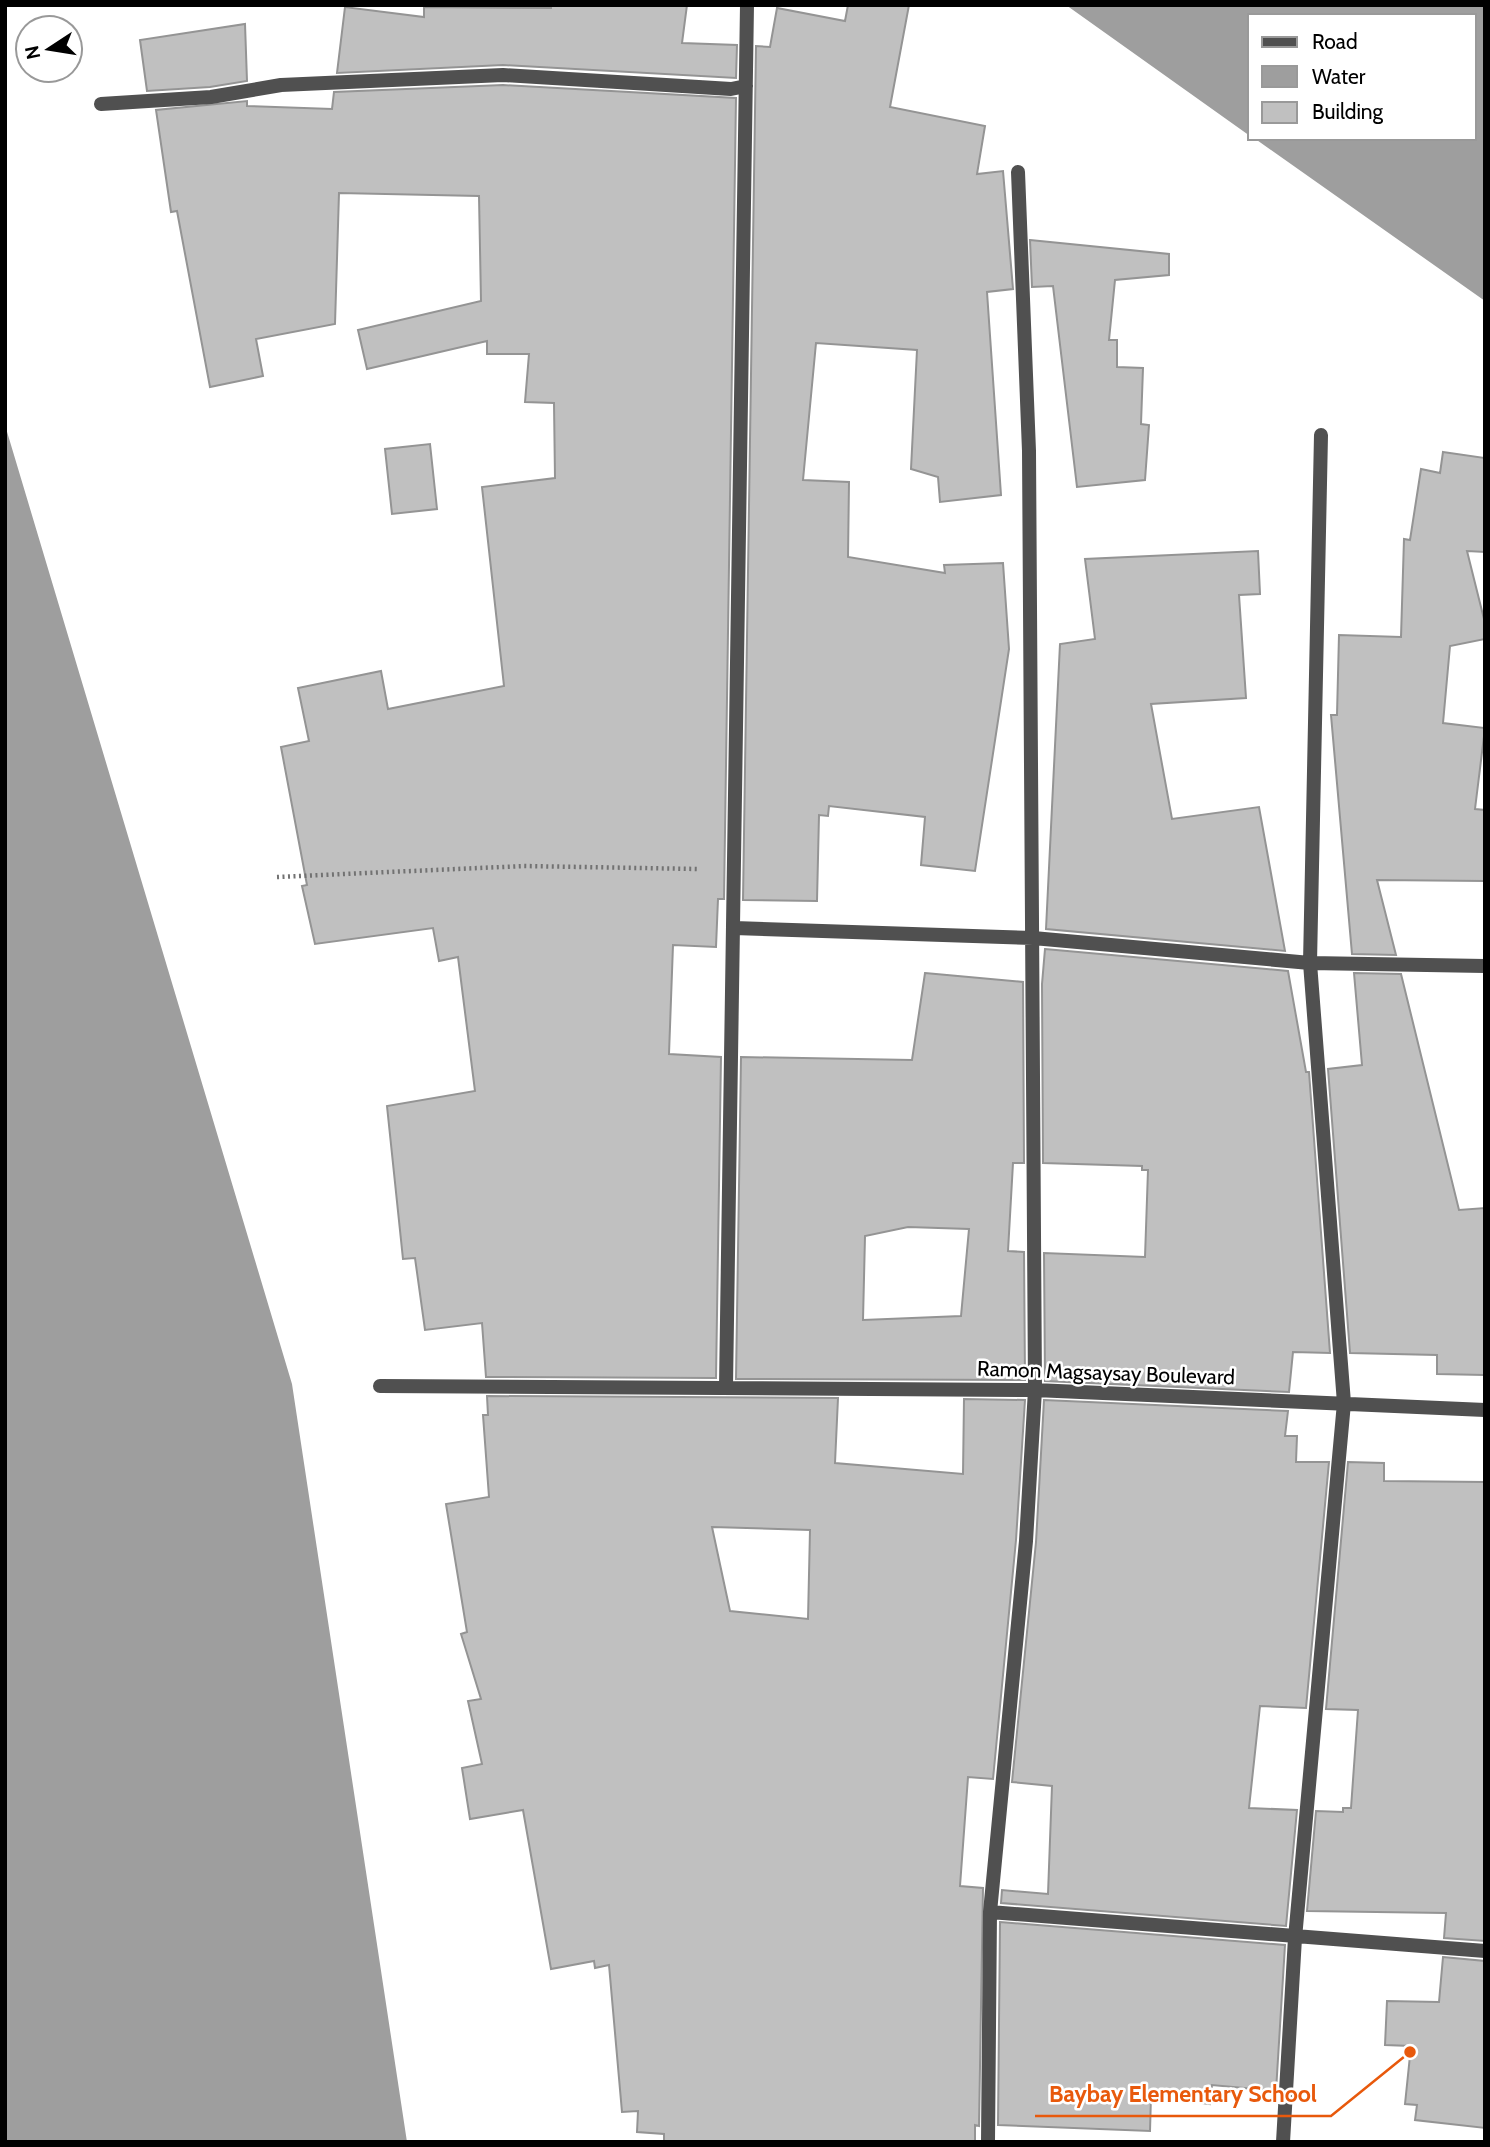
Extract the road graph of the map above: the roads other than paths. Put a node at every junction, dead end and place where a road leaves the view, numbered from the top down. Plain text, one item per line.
1 (747, 5) edge
2 (746, 86) junction
3 (101, 104) dead end
4 (1018, 172) dead end
5 (1321, 435) dead end
6 (734, 928) junction
7 (1033, 938) junction
8 (1310, 963) junction
9 (1485, 966) edge
10 (380, 1386) dead end
11 (726, 1386) junction
12 (1035, 1390) junction
13 (1344, 1404) junction
14 (1485, 1410) edge
15 (990, 1912) junction
16 (1295, 1938) junction
17 (1485, 1951) edge
18 (988, 2142) edge
19 (1283, 2142) edge

1 - 2 street
2 - 3 street
2 - 6 street
4 - 7 street
5 - 8 street
6 - 7 street
6 - 11 street
7 - 8 street
7 - 12 street
8 - 9 street
8 - 13 street
10 - 11 street, Ramon Magsaysay Boulevard
11 - 12 street, Ramon Magsaysay Boulevard
12 - 13 street, Ramon Magsaysay Boulevard
12 - 15 street
13 - 14 street, Ramon Magsaysay Boulevard
13 - 16 street
15 - 16 street
15 - 18 street
16 - 17 street
16 - 19 street

